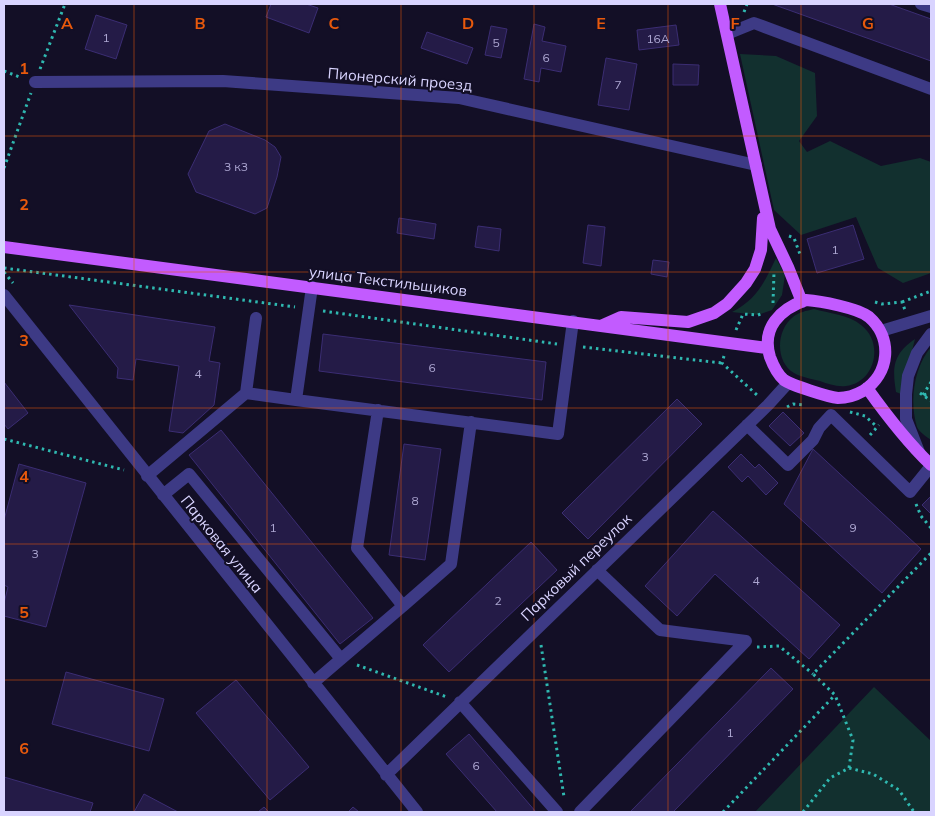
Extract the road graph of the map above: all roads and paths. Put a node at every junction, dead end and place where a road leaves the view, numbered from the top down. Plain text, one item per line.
1 (720, 4) edge
2 (922, 4) edge
3 (931, 7) edge
4 (727, 34) junction
5 (4, 72) edge
6 (35, 82) joint
7 (931, 89) edge
8 (756, 165) junction
9 (764, 203) junction
10 (770, 229) junction
11 (4, 247) edge
12 (803, 264) dead end
13 (4, 268) edge
14 (312, 288) junction
15 (931, 291) edge
16 (4, 295) edge
17 (802, 302) junction
18 (873, 302) dead end
19 (902, 302) junction
20 (308, 309) junction
21 (931, 316) edge
22 (256, 318) dead end
23 (573, 321) junction
24 (911, 322) junction
25 (602, 325) junction
26 (881, 331) junction
27 (931, 334) edge
28 (569, 346) junction
29 (767, 348) junction
30 (722, 363) dead end
31 (931, 382) edge
32 (788, 383) junction
33 (867, 388) junction
34 (246, 393) junction
35 (931, 394) edge
36 (923, 395) junction
37 (296, 400) junction
38 (931, 401) edge
39 (378, 410) junction
40 (472, 422) junction
41 (747, 425) junction
42 (4, 439) edge
43 (920, 454) junction
44 (931, 466) edge
45 (147, 476) junction
46 (910, 492) junction
47 (163, 496) junction
48 (931, 528) edge
49 (931, 553) edge
50 (597, 570) junction
51 (403, 606) junction
52 (538, 626) junction
53 (752, 647) dead end
54 (341, 659) junction
55 (813, 674) junction
56 (313, 684) junction
57 (835, 695) junction
58 (460, 702) junction
59 (849, 768) junction
60 (386, 774) junction
61 (561, 807) edge
62 (417, 812) edge
63 (580, 812) edge
64 (723, 812) edge
65 (803, 812) edge
66 (914, 812) edge

1 - 4 main road
2 - 3 street
4 - 7 street
4 - 8 main road
5 - 6 path
6 - 8 street, Пионерский проезд
8 - 9 main road
9 - 10 main road
9 - 25 main road
10 - 12 path
10 - 17 main road
11 - 14 main road, улица Текстильщиков
13 - 20 path
14 - 20 street
14 - 23 main road, улица Текстильщиков
15 - 19 path
16 - 45 street, Парковая улица
17 - 26 main road
17 - 29 main road
18 - 19 path
19 - 24 path
20 - 28 path
20 - 37 street
21 - 24 street
22 - 34 street
23 - 25 main road, улица Текстильщиков
23 - 28 street
24 - 26 street
25 - 29 main road, улица Текстильщиков
26 - 33 main road
27 - 43 street
28 - 30 path
28 - 40 street
29 - 32 main road
31 - 36 path
32 - 33 main road
32 - 41 street, Парковый переулок
33 - 43 main road
34 - 37 street
34 - 45 street
35 - 36 path
36 - 38 path
37 - 39 street
39 - 40 street
39 - 51 street
40 - 51 street
41 - 46 street
41 - 50 street, Парковый переулок
42 - 45 path
43 - 44 main road
44 - 46 street
45 - 47 street, Парковая улица
46 - 48 path
47 - 54 street
47 - 56 street, Парковая улица
49 - 55 path
50 - 52 street, Парковый переулок
50 - 63 street
51 - 54 street
52 - 58 street, Парковый переулок
52 - 61 path
53 - 55 path
54 - 56 street
54 - 58 path
55 - 57 path
56 - 60 street, Парковая улица
57 - 59 path
57 - 64 path
58 - 60 street, Парковый переулок
58 - 61 street
59 - 65 path
59 - 66 path
60 - 62 street, Парковая улица

